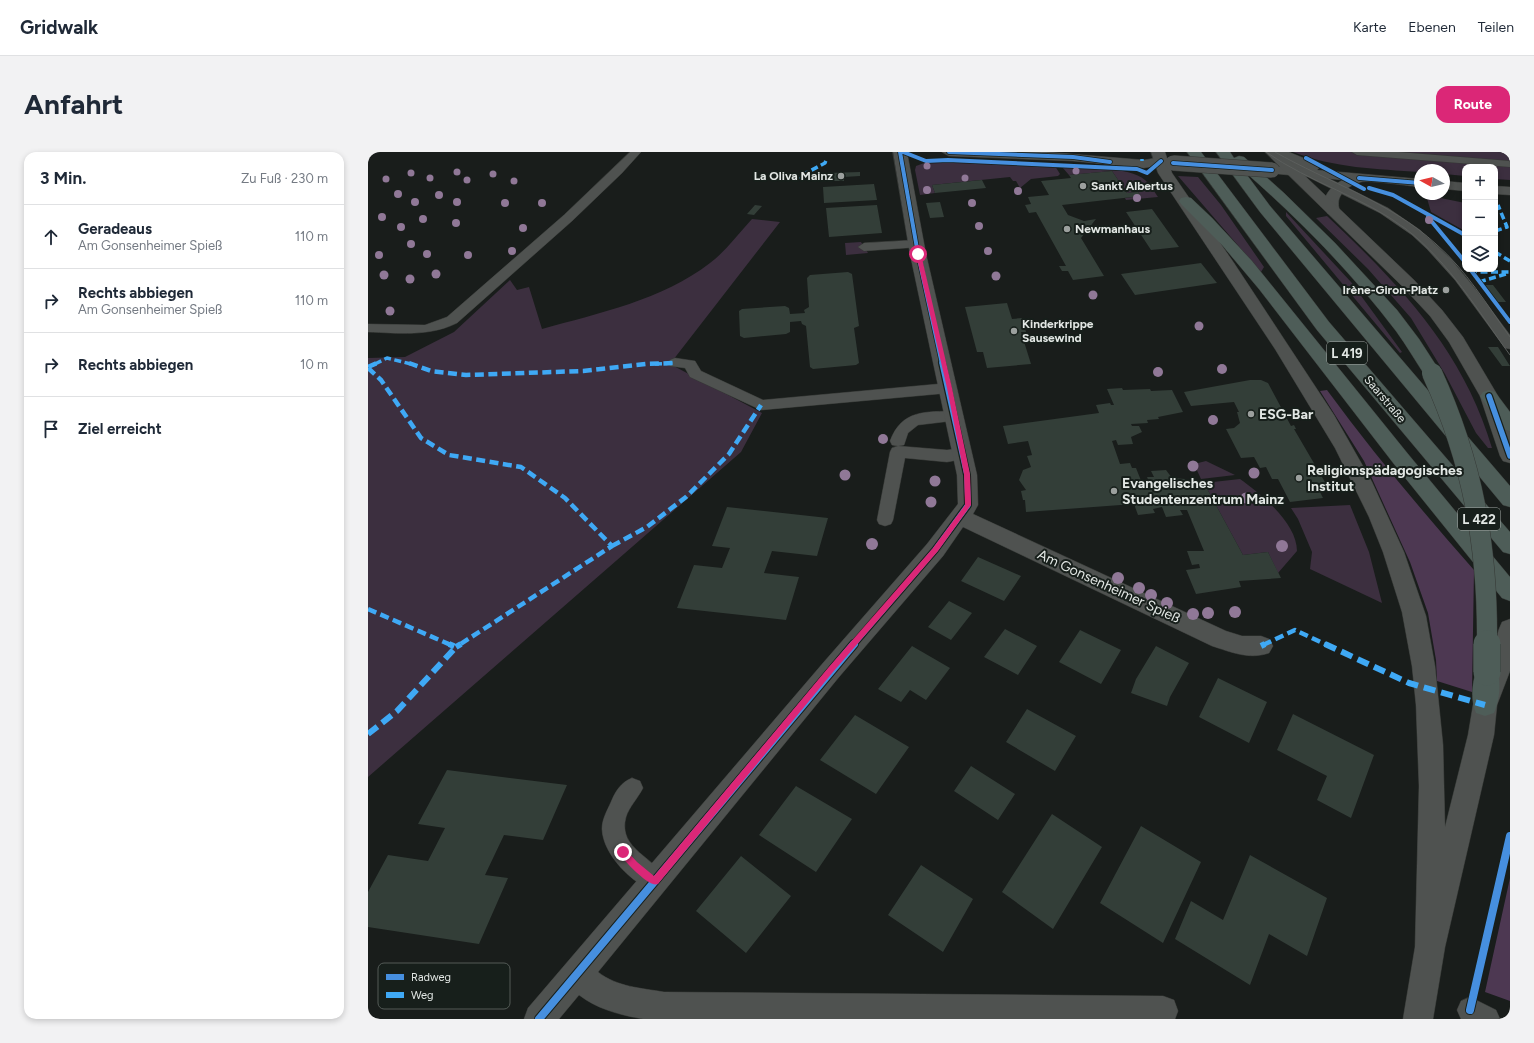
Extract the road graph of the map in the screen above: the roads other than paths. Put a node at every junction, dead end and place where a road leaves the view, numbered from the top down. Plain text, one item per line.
1 (636, 152) edge
2 (900, 152) edge
3 (949, 152) edge
4 (1194, 152) edge
5 (1223, 152) edge
6 (1229, 152) edge
7 (1273, 152) edge
8 (1278, 152) edge
9 (1357, 152) edge
10 (1120, 154) edge
11 (1073, 157) junction
12 (1472, 157) edge
13 (1164, 159) edge
14 (1510, 164) edge
15 (1292, 172) junction
16 (1308, 173) junction
17 (1340, 182) junction
18 (1414, 183) edge
19 (1450, 186) edge
20 (1462, 187) edge
21 (1498, 190) edge
22 (1510, 191) edge
23 (1186, 201) junction
24 (1333, 211) junction
25 (916, 244) junction
26 (864, 247) dead end
27 (368, 328) edge
28 (1510, 345) edge
29 (675, 363) dead end
30 (950, 388) junction
31 (1488, 396) junction
32 (955, 416) junction
33 (1510, 425) edge
34 (898, 441) dead end
35 (963, 454) junction
36 (1510, 456) edge
37 (1510, 500) edge
38 (961, 517) junction
39 (886, 520) dead end
40 (1510, 546) edge
41 (1510, 592) edge
42 (1510, 629) edge
43 (1261, 646) dead end
44 (1489, 686) junction
45 (632, 788) dead end
46 (655, 881) junction
47 (1430, 947) junction
48 (577, 975) junction
49 (1163, 1010) dead end
50 (539, 1019) edge
51 (1418, 1019) edge

1 - 27 lane
2 - 25 street
3 - 11 street
4 - 40 highway, Saarstraße / L 419
5 - 37 highway, L 419
6 - 44 highway, L 422, bridge
7 - 15 street
7 - 16 lane
8 - 17 street
9 - 12 lane
10 - 11 street
10 - 13 street
11 - 13 street
12 - 14 lane
13 - 15 street, bridge
13 - 23 street, L 422
15 - 16 street
15 - 24 street
16 - 17 street
17 - 18 street
17 - 24 street
17 - 28 lane
19 - 20 street
21 - 22 street
23 - 41 highway, L 419
23 - 47 street, L 422
24 - 31 street
25 - 26 lane
25 - 30 street
29 - 30 lane
30 - 32 street
31 - 33 highway
31 - 36 street
32 - 34 lane
32 - 35 street
35 - 38 street
35 - 39 lane
38 - 43 street, Am Gonsenheimer Spieß
38 - 46 street
42 - 44 street, L 422
44 - 47 street, L 422
45 - 46 lane
46 - 48 street
47 - 51 street, L 422
48 - 49 street
48 - 50 street

